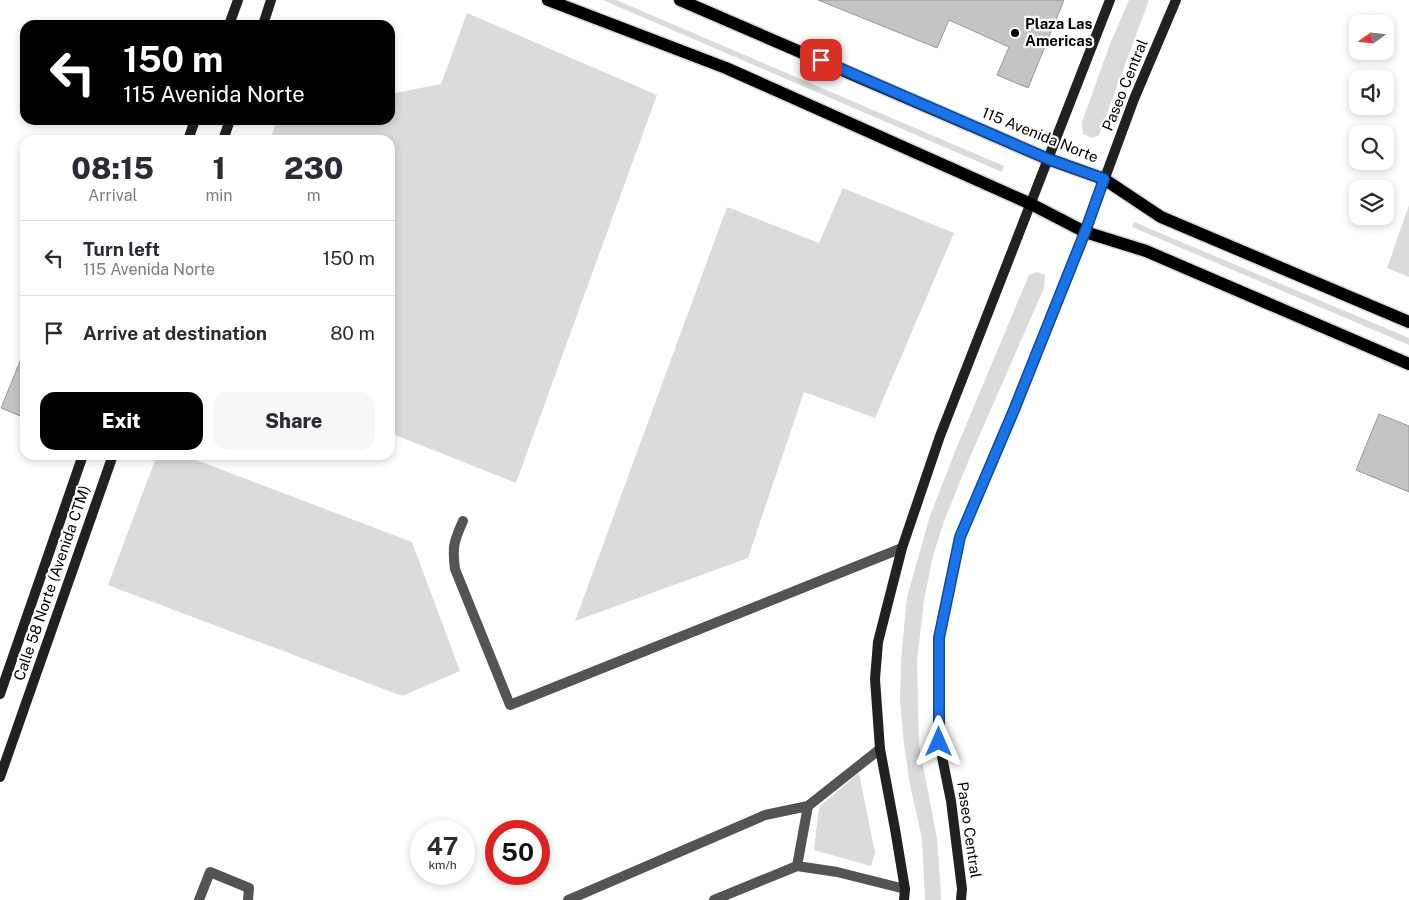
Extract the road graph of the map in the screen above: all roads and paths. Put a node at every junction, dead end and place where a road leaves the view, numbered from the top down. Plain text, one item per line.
1 (238, 0) edge
2 (271, 0) edge
3 (548, 0) edge
4 (680, 0) edge
5 (1110, 0) edge
6 (1176, 0) edge
7 (231, 20) edge
8 (265, 20) edge
9 (1048, 159) junction
10 (1104, 179) junction
11 (1031, 204) junction
12 (1085, 232) junction
13 (1409, 322) edge
14 (1409, 364) edge
15 (81, 460) edge
16 (111, 460) edge
17 (462, 520) dead end
18 (902, 548) junction
19 (0, 694) edge
20 (880, 749) junction
21 (0, 777) edge
22 (808, 806) junction
23 (797, 866) junction
24 (905, 889) junction
25 (200, 900) edge
26 (248, 900) edge
27 (568, 900) edge
28 (714, 900) edge
29 (904, 900) edge
30 (961, 900) edge

1 - 7 main road
2 - 8 main road
3 - 11 main road
4 - 9 main road, 115 Avenida Norte
5 - 9 main road
6 - 10 main road, Paseo Central
9 - 10 main road, 115 Avenida Norte
9 - 11 main road
10 - 12 main road, Paseo Central
10 - 13 main road, 115 Avenida Norte
11 - 12 main road
11 - 18 main road
12 - 14 main road
12 - 30 main road, Paseo Central
15 - 19 main road, Calle 58 Norte (Avenida CTM)
16 - 21 main road, Calle 58 Norte (Avenida CTM)
17 - 18 lane
18 - 20 main road
20 - 22 lane
20 - 24 main road
22 - 23 lane
22 - 27 lane
23 - 24 lane
23 - 28 lane
24 - 29 main road
25 - 26 lane

